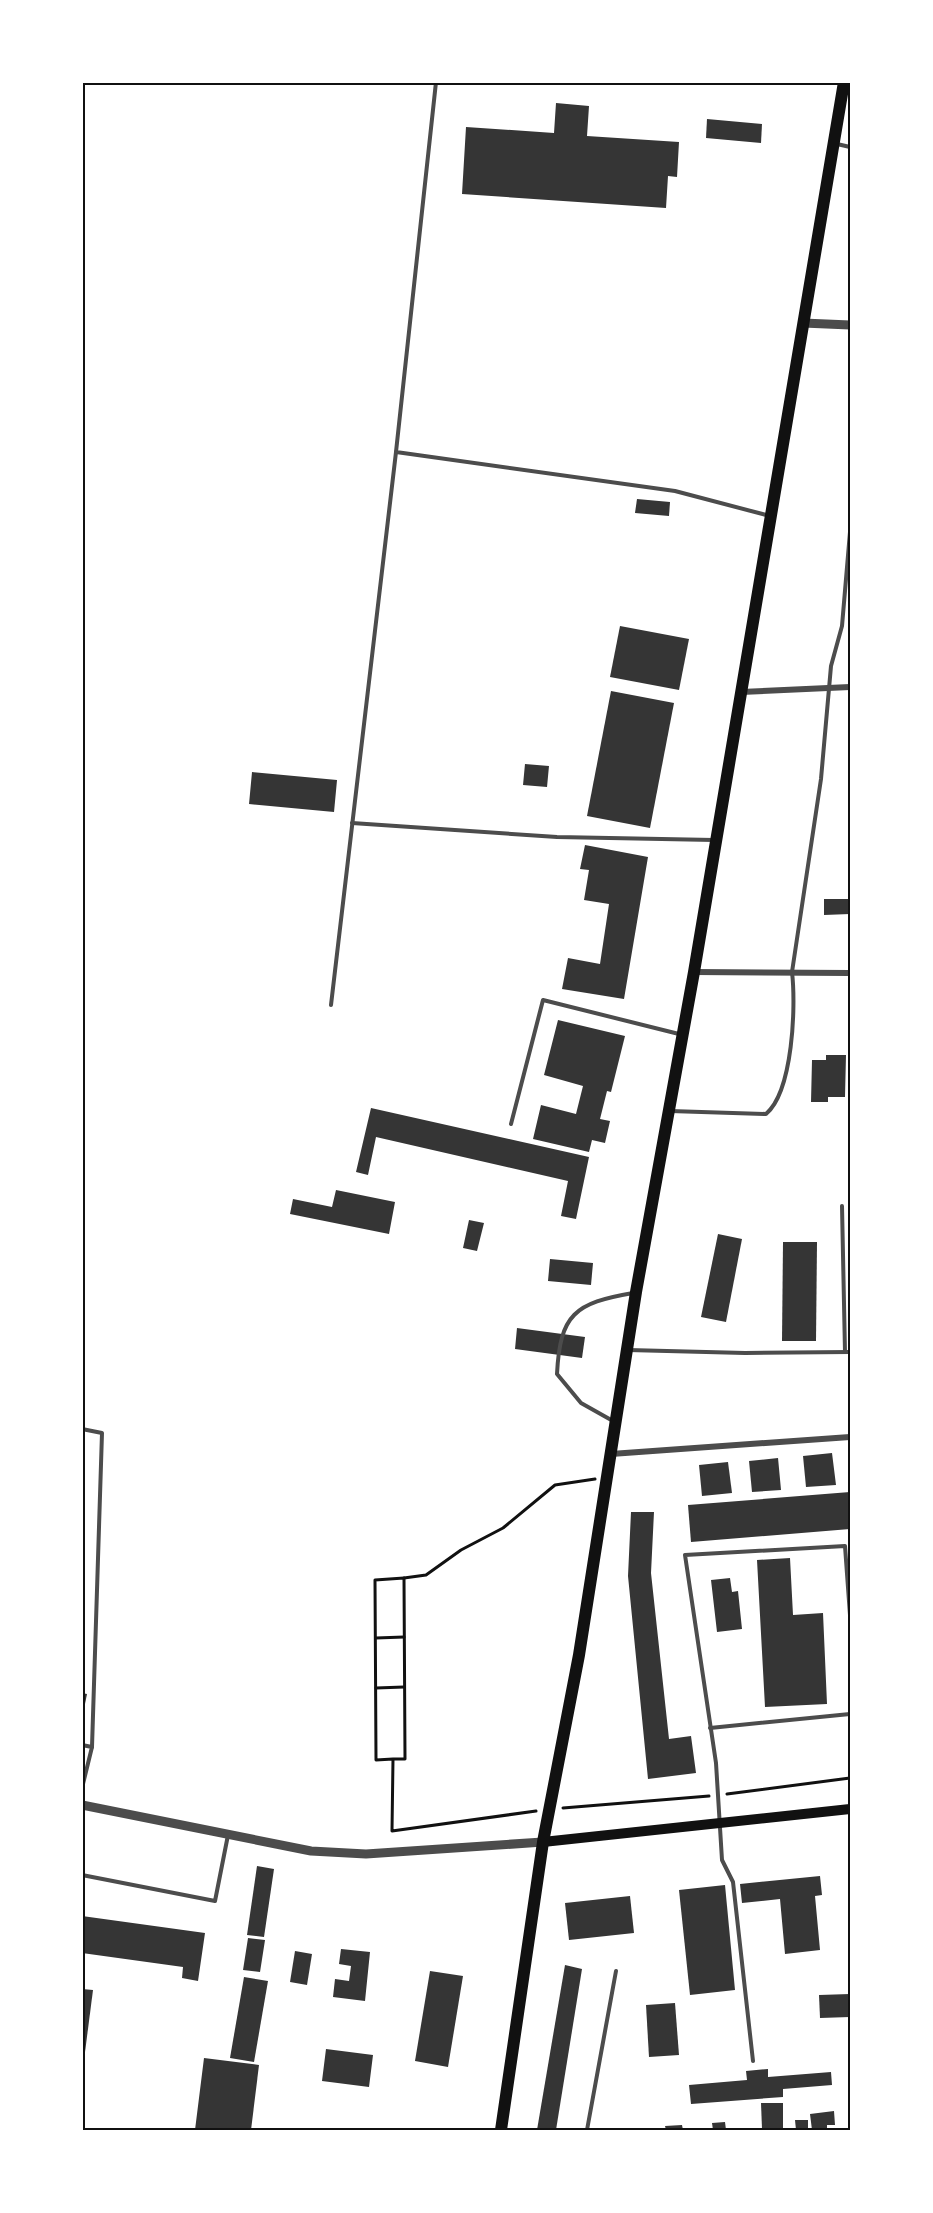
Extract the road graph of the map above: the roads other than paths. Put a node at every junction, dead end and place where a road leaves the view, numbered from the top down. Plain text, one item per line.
1 (436, 82) edge
2 (844, 82) edge
3 (834, 143) junction
4 (850, 147) edge
5 (803, 323) junction
6 (850, 325) edge
7 (396, 448) junction
8 (771, 516) junction
9 (850, 532) edge
10 (850, 687) edge
11 (831, 688) junction
12 (741, 692) junction
13 (352, 823) junction
14 (717, 840) junction
15 (694, 972) junction
16 (792, 972) junction
17 (850, 973) edge
18 (331, 1005) dead end
19 (683, 1035) junction
20 (670, 1111) junction
21 (511, 1124) dead end
22 (843, 1206) dead end
23 (636, 1292) junction
24 (627, 1350) junction
25 (845, 1352) junction
26 (850, 1352) edge
27 (616, 1422) junction
28 (82, 1429) edge
29 (850, 1437) edge
30 (610, 1454) junction
31 (850, 1615) edge
32 (850, 1714) edge
33 (710, 1728) junction
34 (82, 1744) edge
35 (92, 1747) junction
36 (82, 1788) edge
37 (82, 1805) edge
38 (850, 1809) edge
39 (718, 1823) junction
40 (228, 1834) junction
41 (543, 1842) junction
42 (82, 1875) edge
43 (616, 1971) dead end
44 (753, 2061) dead end
45 (501, 2130) edge
46 (587, 2130) edge

1 - 7 lane
2 - 3 main road
3 - 4 lane
3 - 5 main road
5 - 6 street
5 - 8 main road
7 - 8 lane
7 - 13 lane
8 - 12 main road
9 - 11 lane
10 - 11 street
11 - 12 street
11 - 16 lane
12 - 14 main road
13 - 14 lane
13 - 18 lane
14 - 15 main road
15 - 16 street
15 - 19 main road
16 - 17 street
16 - 20 lane
19 - 20 main road
19 - 21 lane
20 - 23 main road
22 - 25 lane
23 - 24 main road
23 - 27 lane
24 - 25 lane
24 - 27 main road
25 - 26 lane
27 - 30 main road
28 - 35 lane
29 - 30 street
30 - 41 main road
31 - 33 lane
32 - 33 lane
33 - 39 lane
34 - 35 lane
35 - 36 lane
37 - 40 street
38 - 39 main road
39 - 41 main road
39 - 44 lane
40 - 41 street
40 - 42 lane
41 - 45 main road
43 - 46 lane

